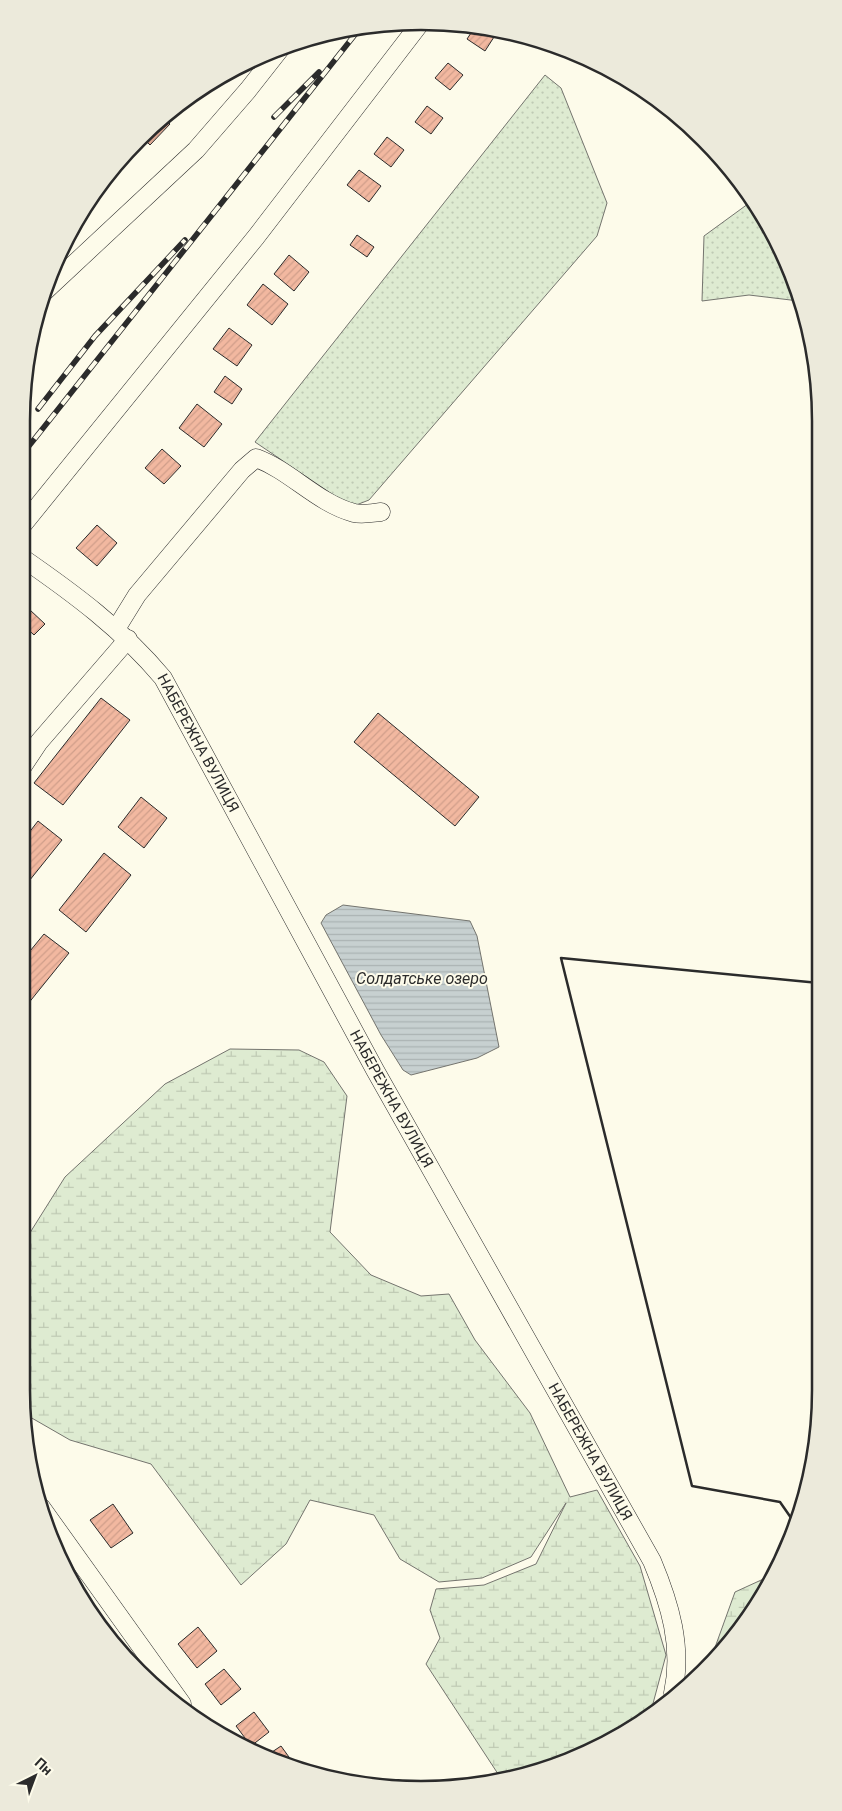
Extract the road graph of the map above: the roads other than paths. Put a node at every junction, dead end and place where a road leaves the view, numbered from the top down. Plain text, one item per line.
1 (415, 30) edge
2 (272, 60) edge
3 (57, 280) edge
4 (381, 512) dead end
5 (30, 515) edge
6 (30, 563) edge
7 (122, 634) junction
8 (30, 756) edge
9 (55, 1526) edge
10 (674, 1688) edge
11 (174, 1693) edge

1 - 5 street
2 - 3 street
4 - 7 street
6 - 7 street, НАБЕРЕЖНА ВУЛИЦЯ
7 - 8 street
7 - 10 street, НАБЕРЕЖНА ВУЛИЦЯ
9 - 11 street

